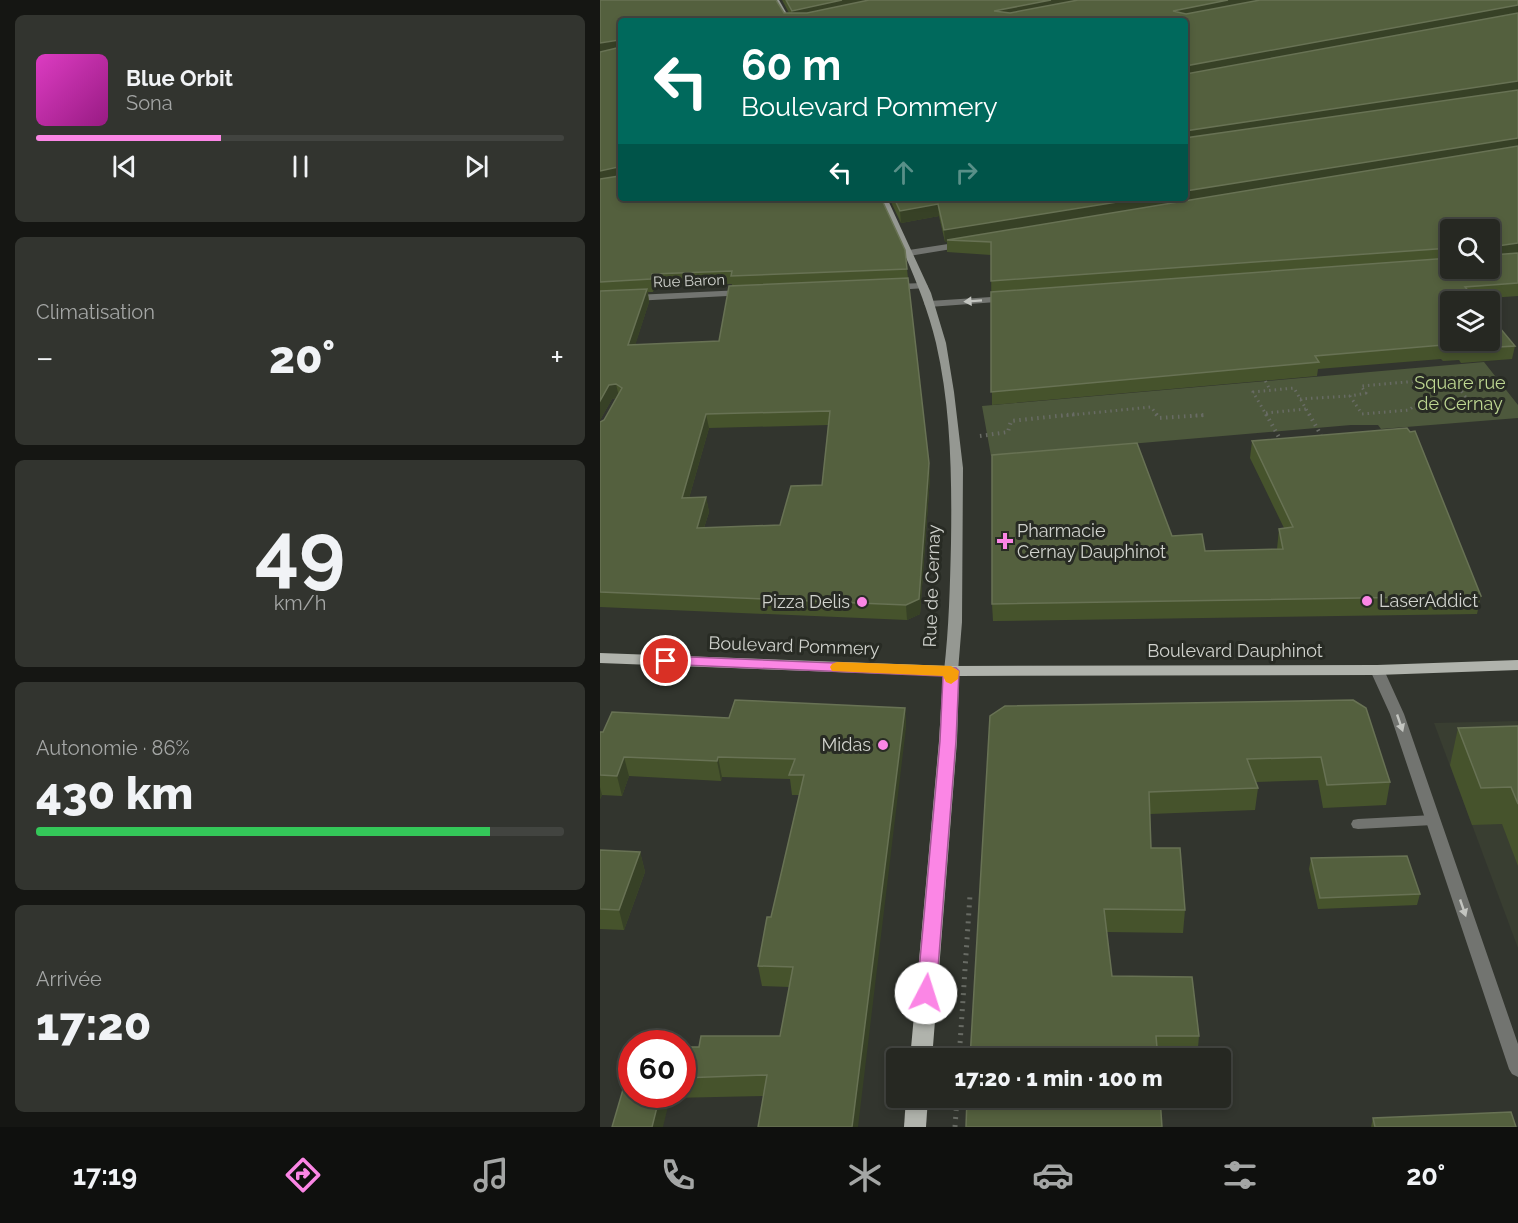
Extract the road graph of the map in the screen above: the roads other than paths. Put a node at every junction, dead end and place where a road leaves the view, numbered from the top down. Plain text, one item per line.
1 (776, 0) edge
2 (786, 18) edge
3 (884, 201) edge
4 (968, 243) edge
5 (909, 253) junction
6 (923, 286) junction
7 (887, 288) edge
8 (756, 293) edge
9 (1023, 297) edge
10 (624, 298) edge
11 (929, 304) junction
12 (600, 658) edge
13 (1518, 665) edge
14 (1377, 670) junction
15 (951, 671) junction
16 (1433, 820) junction
17 (1358, 824) dead end
18 (922, 1048) edge
19 (1518, 1069) edge
20 (917, 1108) edge
21 (915, 1127) edge

1 - 2 main road
3 - 5 main road, Rue de Cernay
4 - 5 street
5 - 6 main road, Rue de Cernay
6 - 7 street
6 - 11 main road, Rue de Cernay
8 - 10 street, Rue Baron
9 -> 11 street
11 - 15 main road, Rue de Cernay
12 - 15 main road, Boulevard Pommery
13 - 14 main road, Boulevard Dauphinot
14 - 15 main road, Boulevard Dauphinot
14 -> 16 street
15 - 18 main road, Rue de Cernay
16 - 17 street
16 -> 19 street
20 - 21 main road

